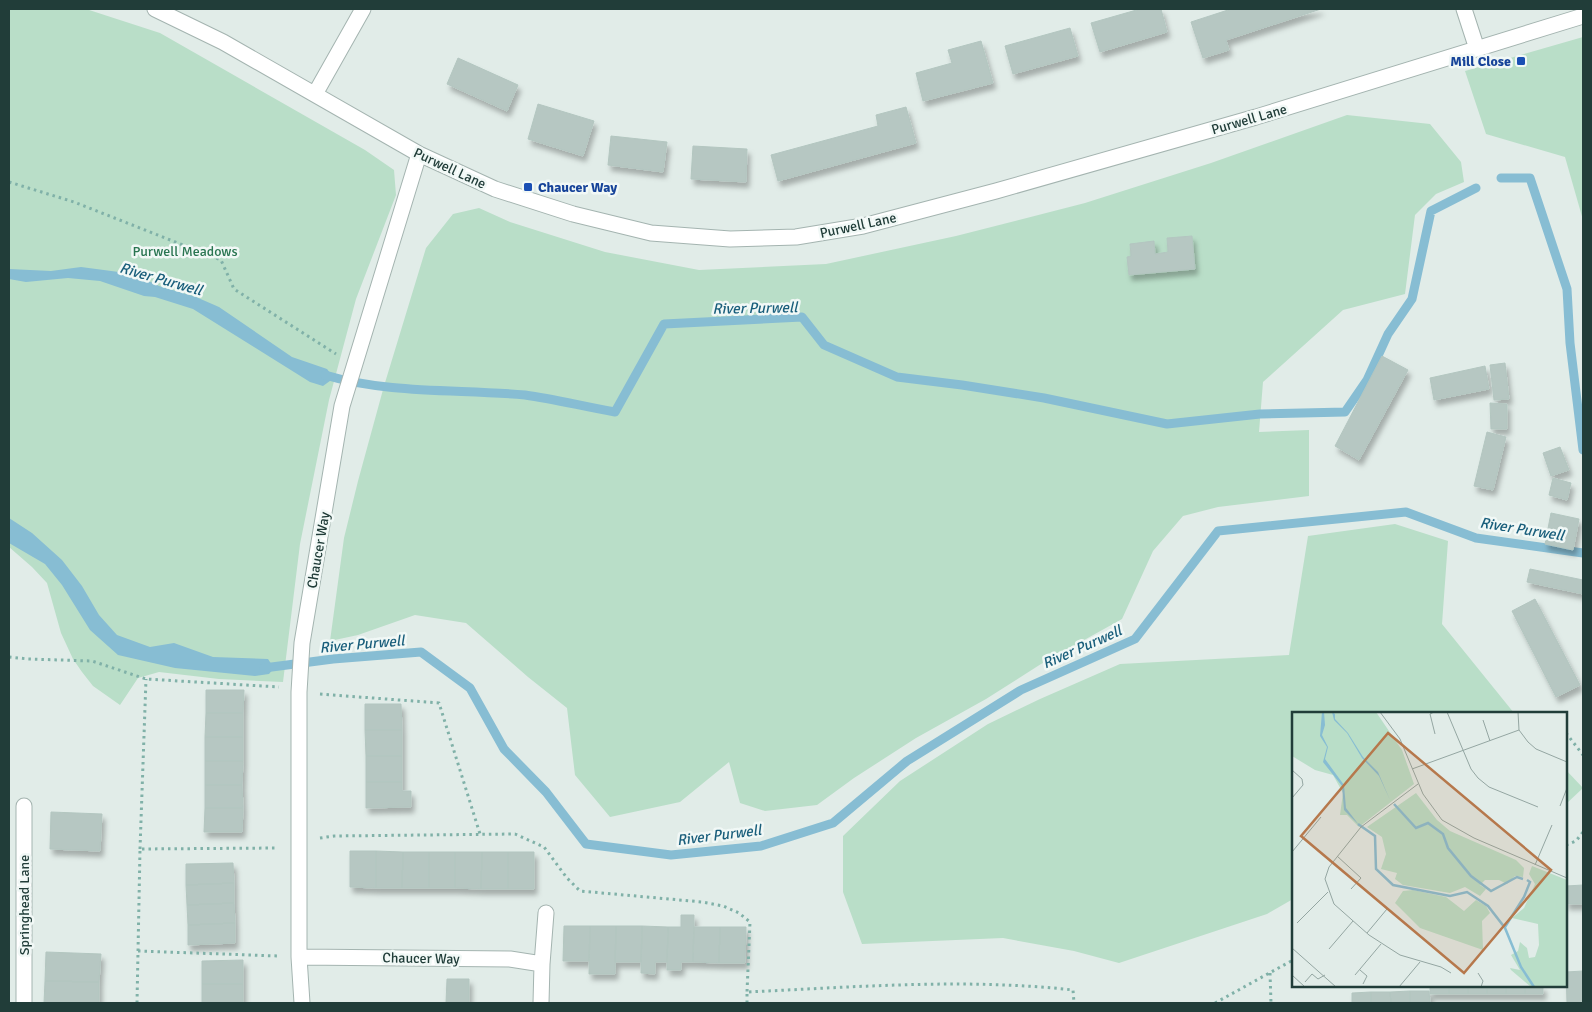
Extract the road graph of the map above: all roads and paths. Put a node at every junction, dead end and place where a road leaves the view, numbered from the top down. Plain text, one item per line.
1 (156, 9) edge
2 (363, 9) edge
3 (1464, 9) edge
4 (1583, 16) edge
5 (1477, 49) junction
6 (315, 94) junction
7 (419, 154) junction
8 (9, 182) edge
9 (353, 366) junction
10 (9, 656) edge
11 (146, 679) junction
12 (299, 692) junction
13 (1567, 735) edge
14 (1583, 755) edge
15 (24, 806) dead end
16 (1583, 832) edge
17 (480, 834) junction
18 (300, 841) junction
19 (1567, 845) edge
20 (140, 849) junction
21 (546, 913) dead end
22 (138, 951) junction
23 (299, 957) junction
24 (1292, 961) edge
25 (542, 964) junction
26 (1270, 973) junction
27 (747, 992) junction
28 (24, 1003) edge
29 (137, 1003) edge
30 (302, 1003) edge
31 (541, 1003) edge
32 (747, 1003) edge
33 (1074, 1003) edge
34 (1215, 1003) edge
35 (1271, 1003) edge

1 - 6 street, Purwell Lane
2 - 6 street
3 - 5 street
4 - 5 street, Purwell Lane
5 - 7 street, Purwell Lane
6 - 7 street, Purwell Lane
7 - 9 street, Chaucer Way
8 - 9 path
9 - 12 street, Chaucer Way
10 - 11 path
11 - 12 path
11 - 20 path
12 - 17 path
12 - 18 street, Chaucer Way
13 - 14 path
15 - 28 street, Springhead Lane
16 - 19 path
17 - 18 path
17 - 27 path
18 - 20 path
18 - 23 street, Chaucer Way
20 - 22 path
21 - 25 street
22 - 23 path
22 - 29 path
23 - 25 street, Chaucer Way
23 - 30 street, Chaucer Way
24 - 26 path
25 - 31 street
26 - 34 path
26 - 35 path
27 - 32 path
27 - 33 path

